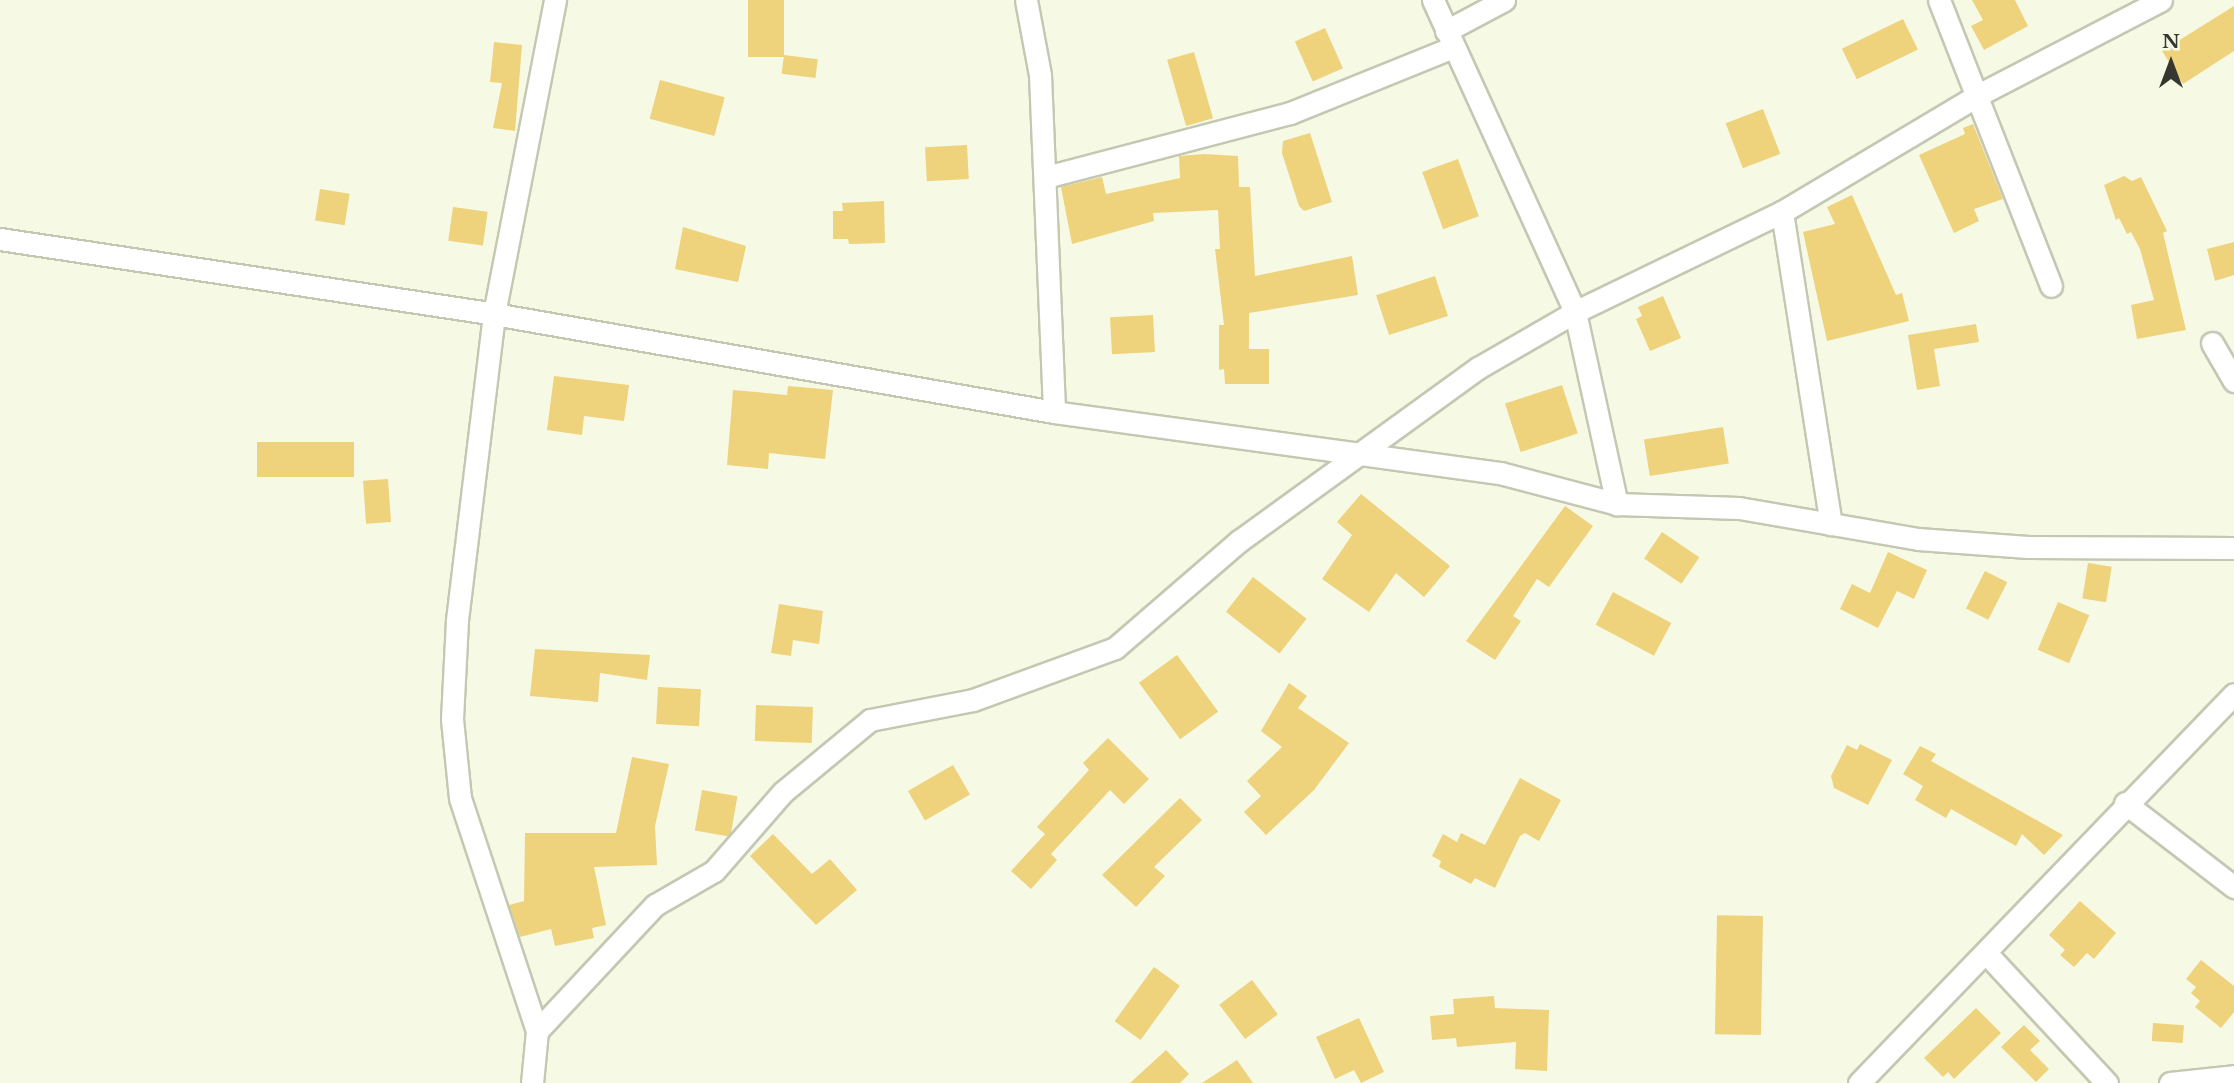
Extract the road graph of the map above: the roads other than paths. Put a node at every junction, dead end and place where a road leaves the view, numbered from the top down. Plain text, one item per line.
1 (555, 0) edge
2 (1026, 0) edge
3 (1433, 0) edge
4 (1504, 0) edge
5 (1939, 0) edge
6 (2161, 0) edge
7 (1449, 39) junction
8 (1978, 95) junction
9 (1046, 177) junction
10 (1782, 212) junction
11 (0, 239) edge
12 (2051, 286) dead end
13 (1575, 312) junction
14 (494, 314) junction
15 (2212, 343) dead end
16 (2234, 381) edge
17 (1054, 412) junction
18 (1359, 451) junction
19 (1618, 504) junction
20 (1831, 524) junction
21 (2234, 548) edge
22 (2234, 694) edge
23 (2126, 803) junction
24 (2234, 887) edge
25 (1986, 953) junction
26 (537, 1031) junction
27 (2234, 1076) edge
28 (532, 1083) edge
29 (1859, 1083) edge
30 (2107, 1083) edge
31 (2170, 1083) edge

1 - 14 street
2 - 9 street
3 - 7 street
4 - 7 street
5 - 8 street
6 - 8 street
7 - 9 street
7 - 13 street
8 - 10 street
8 - 12 street
9 - 17 street
10 - 13 street
10 - 20 street
11 - 14 street
13 - 18 street
13 - 19 street
14 - 17 street
14 - 26 street
15 - 16 street
17 - 18 street
18 - 19 street
18 - 26 street
19 - 20 street
20 - 21 street
22 - 23 street
23 - 24 street
23 - 25 street
25 - 29 street
25 - 30 street
26 - 28 street
27 - 31 street

